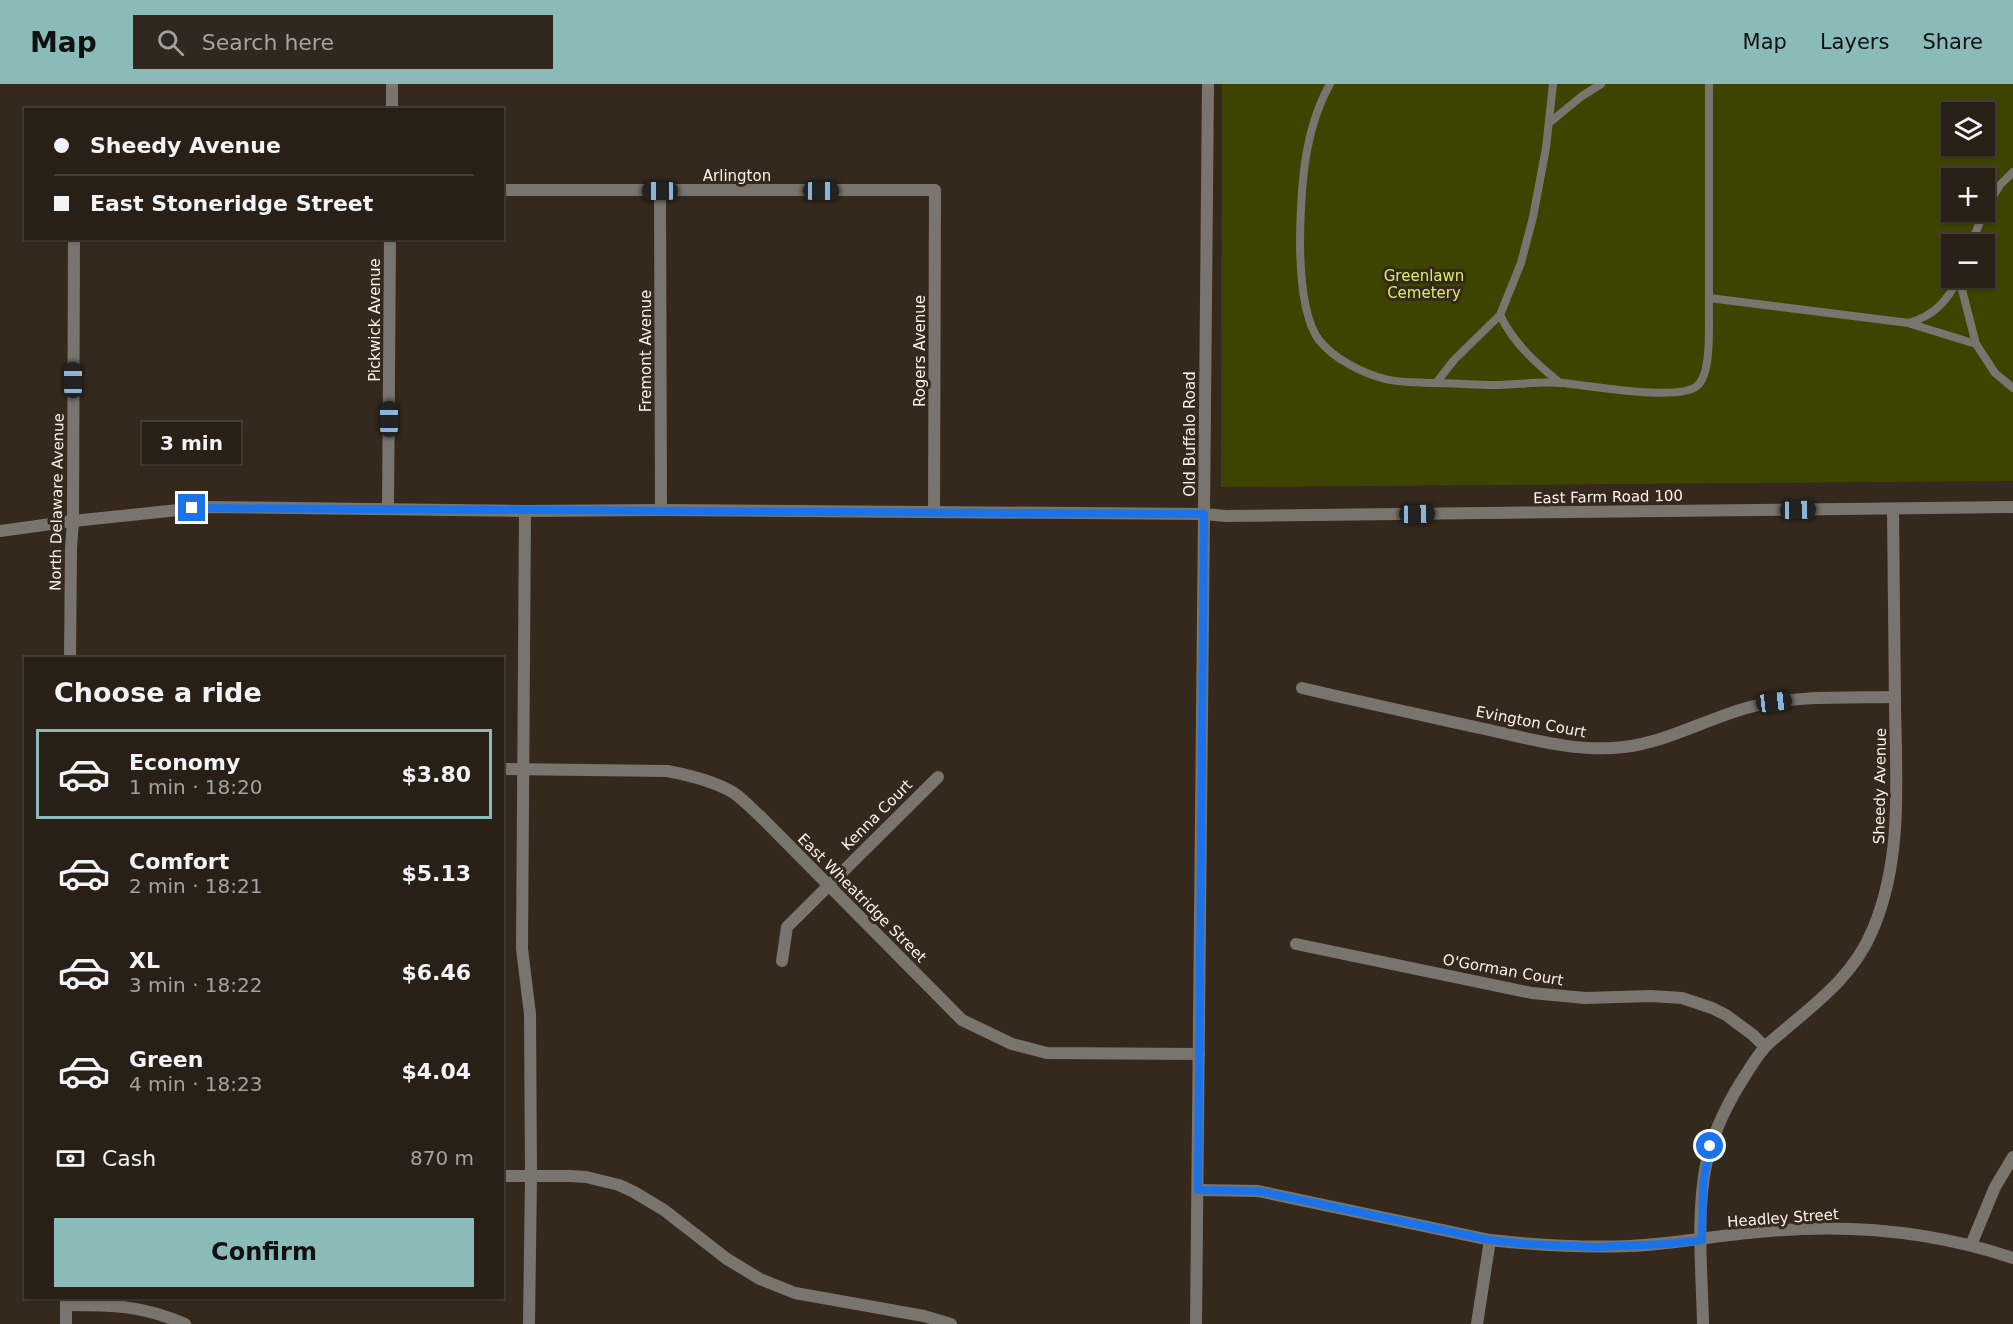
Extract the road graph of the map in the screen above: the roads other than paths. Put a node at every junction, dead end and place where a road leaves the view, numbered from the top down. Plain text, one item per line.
1 (392, 84) edge
2 (1208, 84) edge
3 (1330, 84) edge
4 (1553, 84) edge
5 (1601, 84) edge
6 (1709, 84) edge
7 (392, 108) edge
8 (1549, 123) junction
9 (2013, 172) edge
10 (504, 190) edge
11 (935, 190) joint
12 (660, 191) junction
13 (1995, 193) edge
14 (74, 240) edge
15 (390, 240) edge
16 (1954, 288) edge
17 (1962, 288) edge
18 (1708, 298) junction
19 (1500, 315) junction
20 (1909, 323) junction
21 (1976, 344) junction
22 (1436, 383) junction
23 (1560, 383) junction
24 (2013, 388) edge
25 (2013, 507) edge
26 (388, 509) junction
27 (1893, 509) junction
28 (661, 510) junction
29 (525, 511) junction
30 (934, 512) junction
31 (1204, 514) junction
32 (73, 521) junction
33 (0, 531) edge
34 (70, 657) edge
35 (1302, 688) dead end
36 (1895, 697) junction
37 (504, 770) edge
38 (523, 770) junction
39 (938, 777) dead end
40 (828, 885) junction
41 (1296, 944) dead end
42 (782, 961) dead end
43 (1765, 1047) junction
44 (1199, 1054) junction
45 (2013, 1156) edge
46 (504, 1176) edge
47 (531, 1176) junction
48 (1198, 1190) junction
49 (1490, 1240) junction
50 (1702, 1240) junction
51 (1971, 1245) junction
52 (2013, 1258) edge
53 (66, 1301) edge
54 (66, 1324) edge
55 (185, 1324) edge
56 (529, 1324) edge
57 (951, 1324) edge
58 (1196, 1324) edge
59 (1477, 1324) edge
60 (1703, 1324) edge

1 - 7 street
2 - 31 street, Old Buffalo Road
3 - 22 lane
4 - 8 lane
5 - 8 lane
6 - 18 lane
8 - 19 lane
9 - 13 lane
10 - 12 street, Arlington
11 - 12 street, Arlington
11 - 30 street, Rogers Avenue
12 - 28 street, Fremont Avenue
14 - 32 street, North Delaware Avenue
15 - 26 street, Pickwick Avenue
16 - 20 lane
17 - 21 lane
18 - 20 lane
18 - 23 lane
19 - 22 lane
19 - 23 lane
20 - 21 lane
21 - 24 lane
22 - 23 lane
25 - 27 street, East Farm Road 100
26 - 29 street, East Farm Road 100
26 - 32 street, East Farm Road 100
27 - 31 street, East Farm Road 100
27 - 36 street, Sheedy Avenue
28 - 29 street, East Farm Road 100
28 - 30 street, East Farm Road 100
29 - 38 street
30 - 31 street, East Farm Road 100
31 - 44 street, Old Buffalo Road
32 - 33 street, East Farm Road 100
32 - 34 street, North Delaware Avenue
35 - 36 street, Evington Court
36 - 43 street, Sheedy Avenue
37 - 38 street, East Wheatridge Street
38 - 40 street, East Wheatridge Street
38 - 47 street
39 - 40 street, Kenna Court
40 - 42 street, Kenna Court
40 - 44 street, East Wheatridge Street
41 - 43 street, O'Gorman Court
43 - 50 street, Sheedy Avenue
44 - 48 street, Old Buffalo Road
45 - 51 street
46 - 47 street
47 - 56 street
47 - 57 street
48 - 49 street, Headley Street
48 - 58 street, Old Buffalo Road
49 - 50 street, Headley Street
49 - 59 street
50 - 51 street, Headley Street
50 - 60 street, Sheedy Avenue
51 - 52 street, Headley Street
53 - 54 street
53 - 55 street

